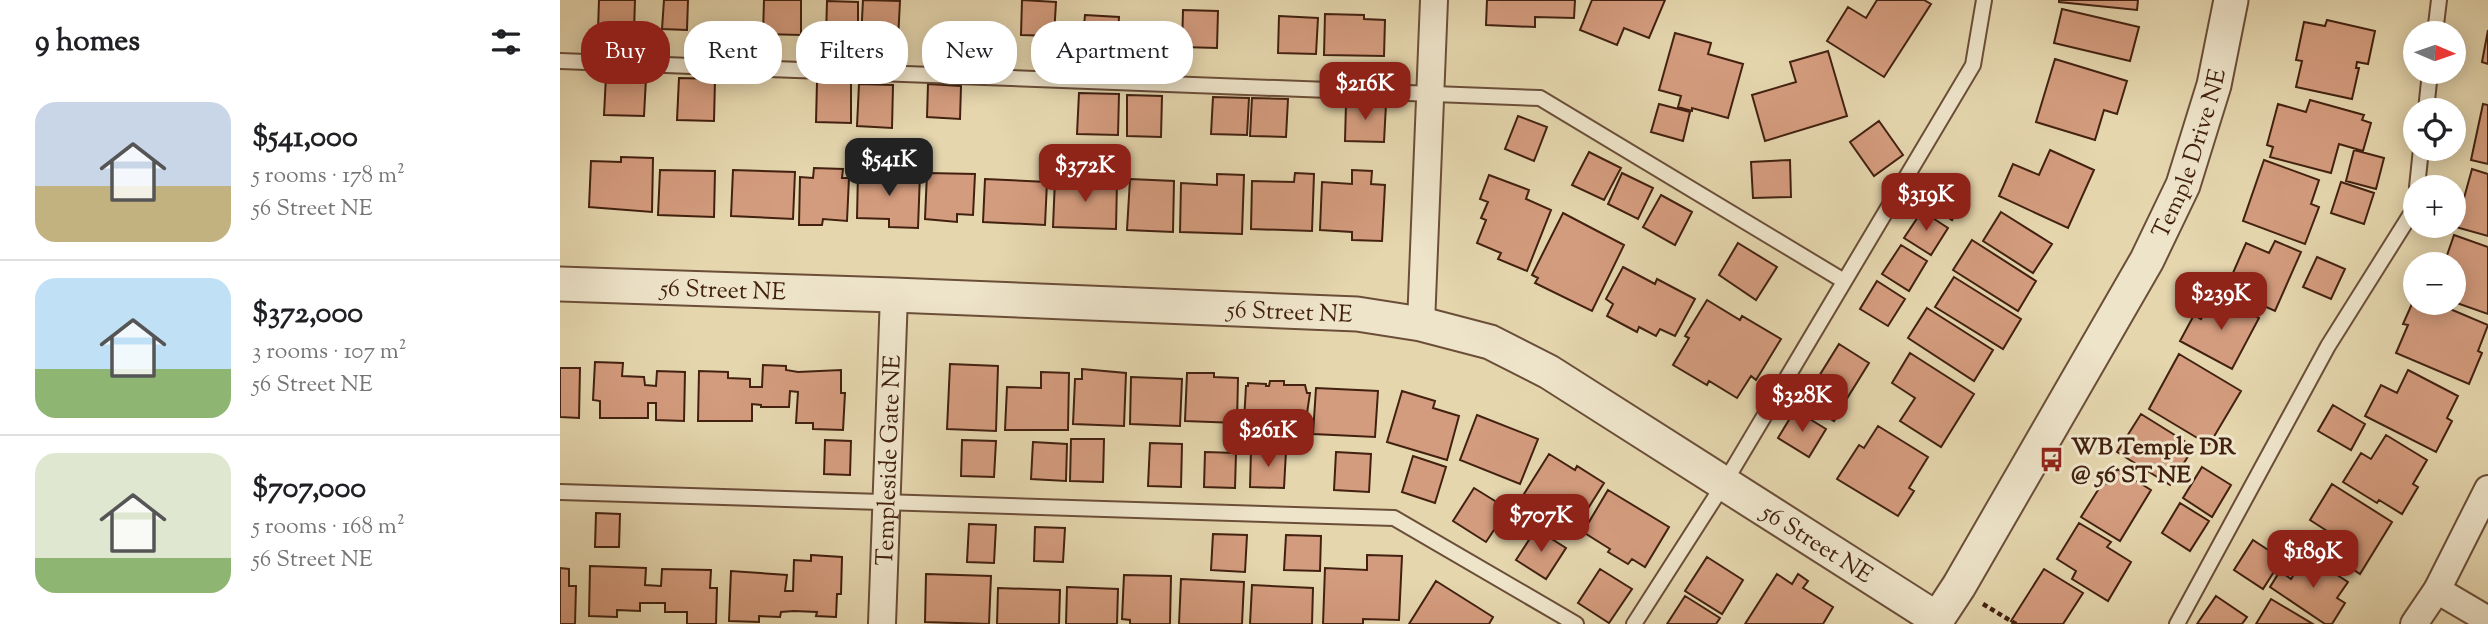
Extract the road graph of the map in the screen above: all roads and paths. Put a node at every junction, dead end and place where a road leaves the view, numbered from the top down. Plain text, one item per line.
1 (1434, 0) edge
2 (1984, 0) edge
3 (2231, 0) edge
4 (2439, 0) edge
5 (2436, 21) edge
6 (560, 61) edge
7 (1430, 94) junction
8 (2403, 227) edge
9 (1844, 281) junction
10 (560, 284) edge
11 (894, 295) junction
12 (1421, 324) junction
13 (1725, 482) junction
14 (2488, 489) edge
15 (560, 492) edge
16 (886, 502) junction
17 (2437, 590) junction
18 (1983, 604) dead end
19 (1936, 621) edge
20 (2488, 621) edge
21 (882, 624) edge
22 (1576, 624) edge
23 (1634, 624) edge
24 (2016, 624) edge
25 (2177, 624) edge
26 (2414, 624) edge

1 - 7 street
2 - 9 lane
3 - 19 street, Temple Drive NE
4 - 5 lane
6 - 7 lane
7 - 9 lane
7 - 12 street
8 - 25 lane
9 - 13 lane
10 - 11 street, 56 Street NE
11 - 12 street, 56 Street NE
11 - 16 street, Templeside Gate NE
12 - 13 street, 56 Street NE
13 - 19 street, 56 Street NE
13 - 23 lane
14 - 17 street
15 - 16 lane
16 - 21 street, Templeside Gate NE
16 - 22 lane
17 - 20 street
17 - 26 street
18 - 24 path

